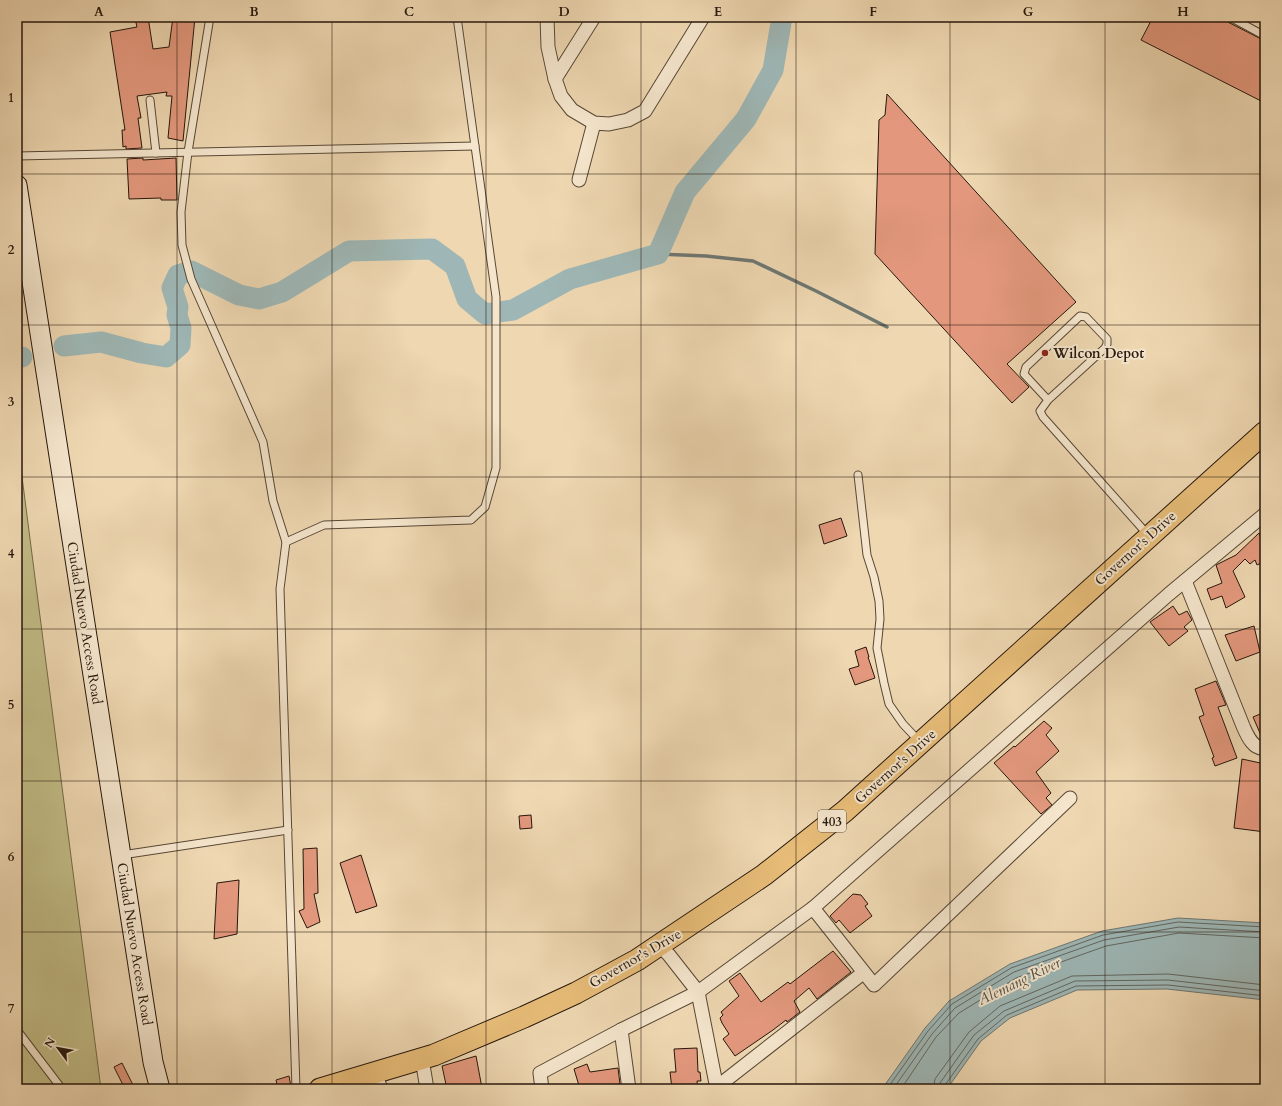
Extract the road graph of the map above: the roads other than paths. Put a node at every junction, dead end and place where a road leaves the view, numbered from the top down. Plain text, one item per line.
1 (210, 17) edge
2 (457, 17) edge
3 (547, 17) edge
4 (594, 17) edge
5 (703, 17) edge
6 (1230, 17) edge
7 (1265, 36) edge
8 (555, 79) junction
9 (150, 100) dead end
10 (594, 123) junction
11 (475, 146) junction
12 (188, 152) junction
13 (156, 153) junction
14 (17, 156) edge
15 (579, 180) dead end
16 (17, 185) edge
17 (1048, 400) junction
18 (1265, 432) edge
19 (858, 475) dead end
20 (1265, 515) edge
21 (1149, 536) junction
22 (286, 542) junction
23 (1185, 581) junction
24 (920, 743) junction
25 (1265, 748) edge
26 (1070, 798) dead end
27 (288, 830) junction
28 (121, 856) junction
29 (813, 908) junction
30 (660, 946) junction
31 (864, 973) junction
32 (698, 992) junction
33 (17, 1030) edge
34 (621, 1030) junction
35 (422, 1059) junction
36 (153, 1062) junction
37 (378, 1081) edge
38 (717, 1088) edge
39 (62, 1089) edge
40 (154, 1089) edge
41 (160, 1089) edge
42 (296, 1089) edge
43 (320, 1089) edge
44 (427, 1089) edge
45 (542, 1089) edge
46 (629, 1089) edge

1 - 12 lane
2 - 11 lane
3 - 8 street
4 - 8 street
5 - 10 street
6 - 7 lane
8 - 10 street
9 - 13 lane
10 - 15 street
11 - 12 lane
11 - 22 lane
12 - 13 lane
12 - 22 lane
13 - 14 lane
16 - 28 street, Ciudad Nuevo Access Road
17 - 17 lane
17 - 21 lane
18 - 21 main road, Governor's Drive / 403
19 - 24 lane
20 - 23 street
21 - 24 main road, Governor's Drive / 403
22 - 27 lane
23 - 25 street
23 - 29 street
24 - 30 main road, Governor's Drive / 403
26 - 31 street
27 - 28 lane
27 - 42 lane
28 - 36 street, Ciudad Nuevo Access Road
29 - 31 street
29 - 32 street
30 - 32 street
30 - 35 main road, Governor's Drive / 403
31 - 38 street
32 - 34 street
32 - 38 street
33 - 39 lane
34 - 45 street
34 - 46 street
35 - 37 main road, Governor's Drive / 403
35 - 44 street
36 - 40 street
36 - 41 street
37 - 43 main road, Governor's Drive / 403

